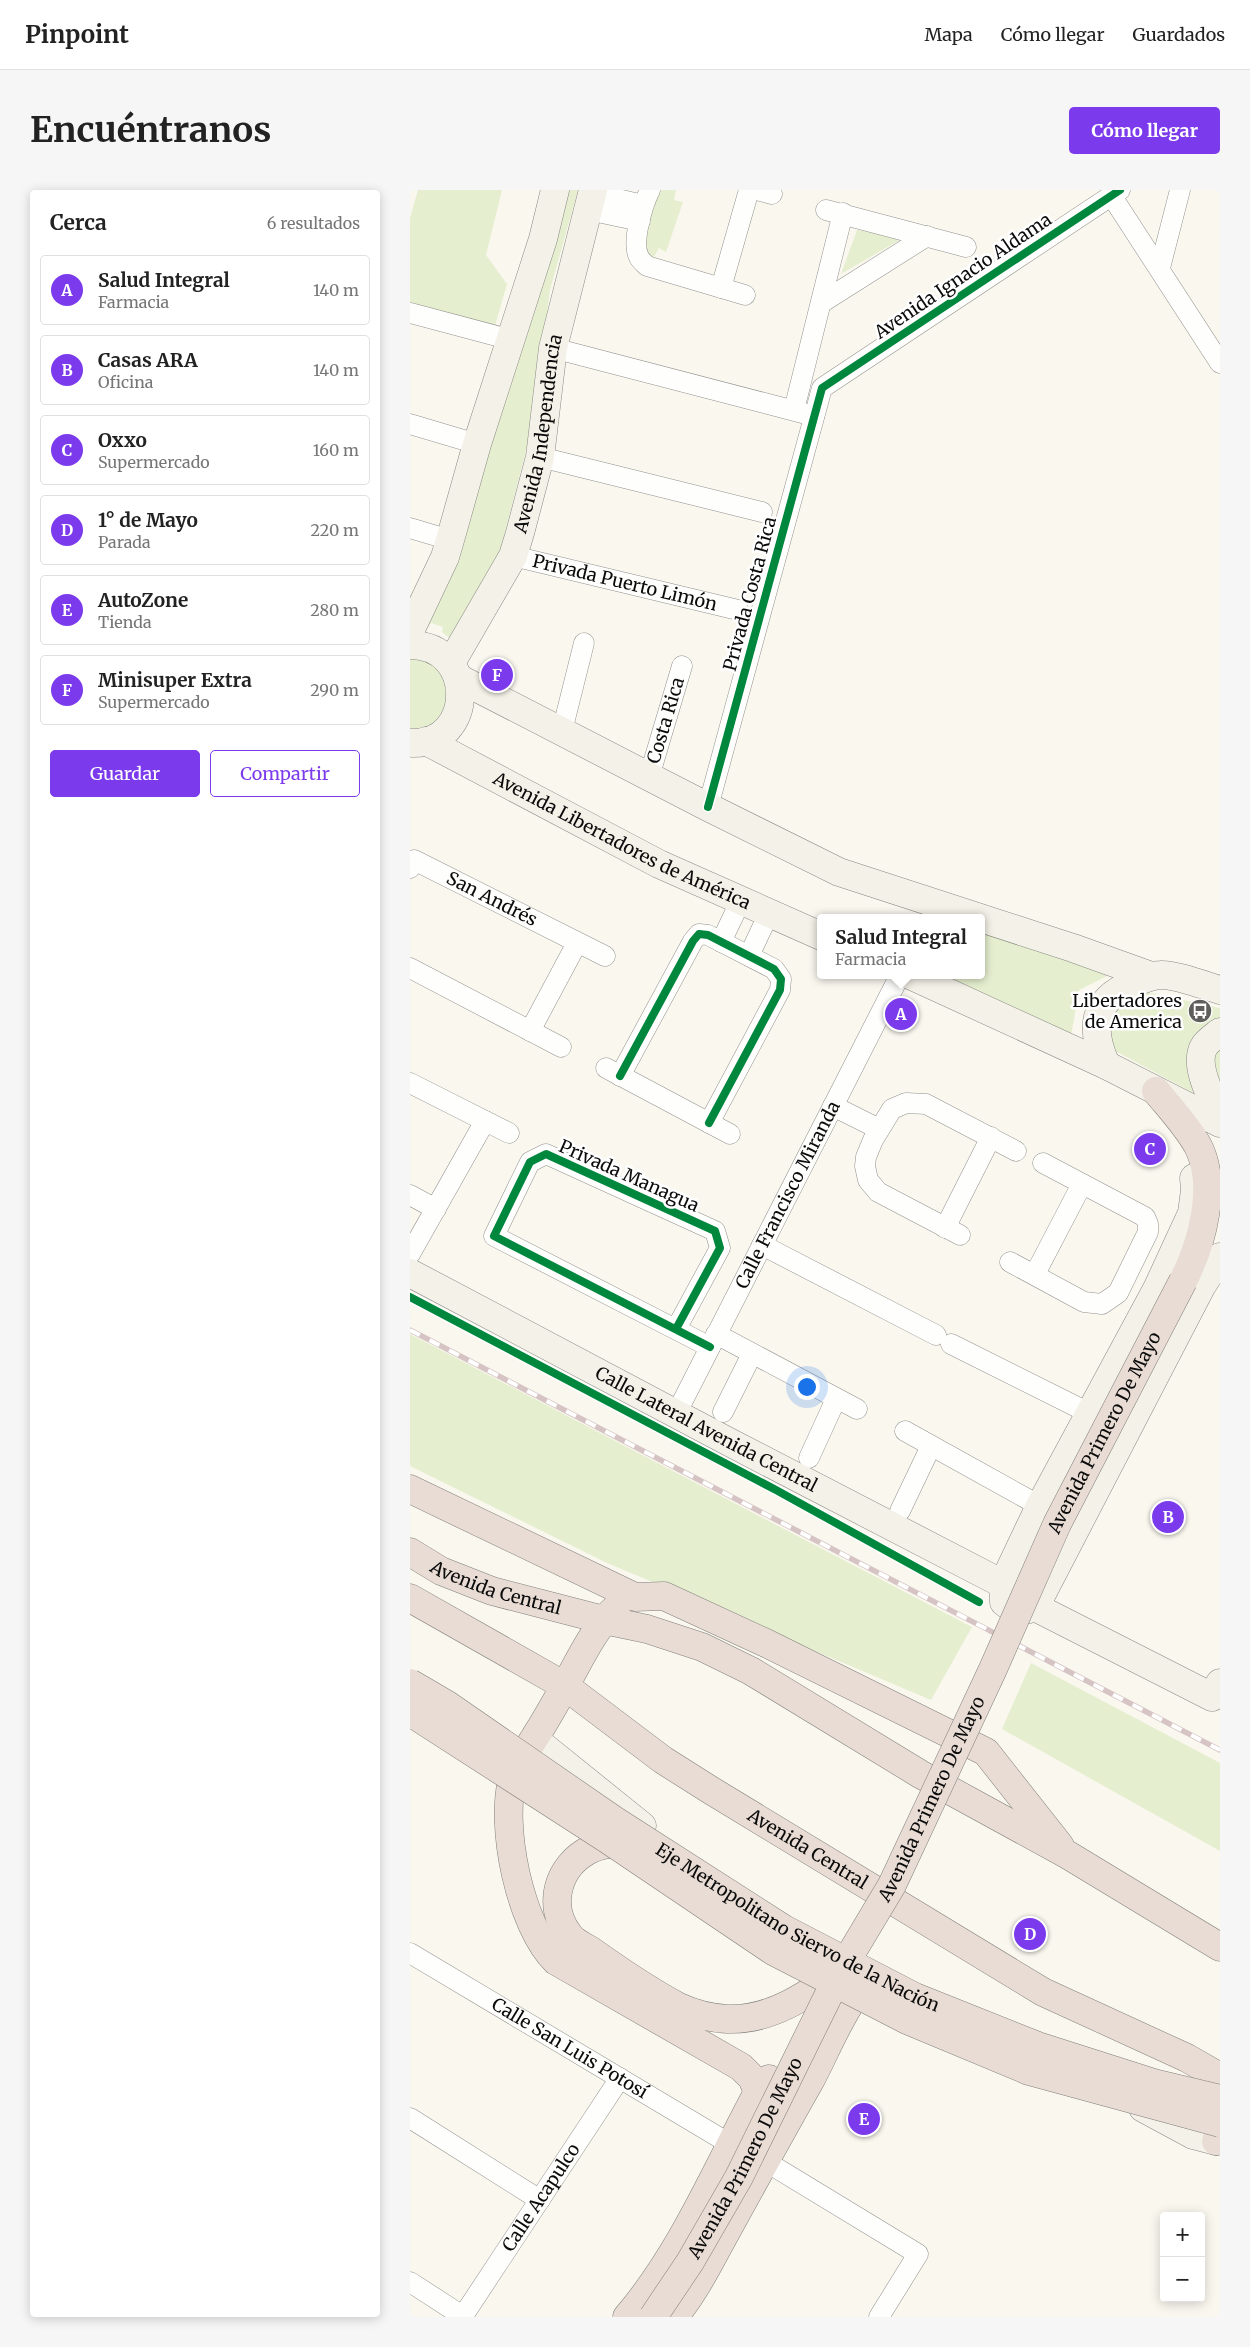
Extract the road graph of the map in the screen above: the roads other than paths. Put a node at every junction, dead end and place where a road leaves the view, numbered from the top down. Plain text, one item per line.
1 (555, 190) edge
2 (749, 190) edge
3 (1180, 190) edge
4 (1116, 193) edge
5 (591, 198) edge
6 (644, 205) edge
7 (927, 236) junction
8 (966, 247) dead end
9 (1160, 268) junction
10 (721, 288) junction
11 (745, 294) dead end
12 (821, 302) junction
13 (410, 313) edge
14 (512, 340) junction
15 (553, 348) junction
16 (1220, 363) edge
17 (822, 388) joint
18 (794, 410) junction
19 (814, 416) junction
20 (410, 424) edge
21 (477, 444) junction
22 (540, 457) junction
23 (762, 512) dead end
24 (410, 528) edge
25 (450, 540) junction
26 (513, 556) junction
27 (738, 610) dead end
28 (410, 631) edge
29 (584, 643) dead end
30 (410, 646) edge
31 (682, 666) dead end
32 (454, 670) junction
33 (562, 731) junction
34 (416, 746) edge
35 (649, 776) junction
36 (708, 808) junction
37 (410, 868) edge
38 (741, 900) junction
39 (933, 910) edge
40 (769, 913) junction
41 (948, 914) edge
42 (985, 924) edge
43 (817, 934) edge
44 (721, 942) junction
45 (577, 943) junction
46 (604, 956) dead end
47 (749, 956) junction
48 (410, 968) edge
49 (1151, 976) junction
50 (898, 979) edge
51 (919, 979) edge
52 (1220, 990) edge
53 (530, 1031) junction
54 (1220, 1032) edge
55 (561, 1048) dead end
56 (1106, 1065) junction
57 (410, 1083) edge
58 (1156, 1091) junction
59 (830, 1112) junction
60 (1220, 1116) edge
61 (485, 1121) junction
62 (1220, 1122) edge
63 (709, 1123) junction
64 (509, 1133) dead end
65 (730, 1134) dead end
66 (876, 1135) junction
67 (991, 1137) junction
68 (1016, 1151) dead end
69 (1043, 1163) dead end
70 (1082, 1184) junction
71 (410, 1195) edge
72 (436, 1209) junction
73 (1220, 1227) edge
74 (762, 1245) junction
75 (410, 1254) edge
76 (1220, 1257) edge
77 (1010, 1262) dead end
78 (1133, 1267) junction
79 (410, 1273) edge
80 (1035, 1274) junction
81 (1174, 1277) junction
82 (676, 1329) junction
83 (713, 1341) junction
84 (752, 1354) junction
85 (836, 1399) junction
86 (857, 1409) dead end
87 (723, 1412) dead end
88 (1089, 1413) junction
89 (676, 1414) junction
90 (905, 1431) dead end
91 (931, 1446) junction
92 (809, 1458) dead end
93 (410, 1489) edge
94 (1040, 1506) junction
95 (900, 1511) dead end
96 (410, 1552) edge
97 (1003, 1584) junction
98 (635, 1597) junction
99 (410, 1598) edge
100 (1035, 1607) junction
101 (604, 1620) junction
102 (410, 1683) edge
103 (1220, 1683) edge
104 (565, 1686) junction
105 (410, 1712) edge
106 (534, 1739) junction
107 (669, 1847) junction
108 (1068, 1855) junction
109 (1220, 1947) edge
110 (410, 1953) edge
111 (840, 1972) junction
112 (909, 1984) junction
113 (1220, 2077) edge
114 (620, 2078) junction
115 (758, 2092) junction
116 (800, 2097) junction
117 (1220, 2099) edge
118 (410, 2118) edge
119 (1219, 2135) edge
120 (730, 2144) junction
121 (765, 2161) junction
122 (540, 2200) junction
123 (410, 2282) edge
124 (464, 2317) edge
125 (627, 2317) edge
126 (652, 2317) edge
127 (674, 2317) edge
128 (879, 2317) edge

1 - 14 main road
2 - 10 street
3 - 9 street
4 - 9 street
4 - 17 street, Avenida Ignacio Aldama
5 - 6 street
5 - 15 main road, Avenida Independencia
6 - 10 street
7 - 8 street
7 - 12 street
7 - 12 street
9 - 16 street
10 - 11 street
12 - 18 street
13 - 14 street
14 - 21 main road
15 - 18 street
15 - 22 main road, Avenida Independencia
17 - 19 street, Privada Costa Rica
18 - 19 street
19 - 36 street, Privada Costa Rica
20 - 21 street
21 - 25 main road
22 - 23 street
22 - 26 main road, Avenida Independencia
24 - 25 street
25 - 28 main road
26 - 27 street, Privada Puerto Limón
26 - 32 main road, Avenida Independencia
29 - 33 street
30 - 32 main road
31 - 35 street, Costa Rica
32 - 33 main road
32 - 34 main road
33 - 35 main road
34 - 38 main road, Avenida Libertadores de América
35 - 36 main road
36 - 39 main road
37 - 45 street, San Andrés
38 - 40 main road, Avenida Libertadores de América
38 - 44 street
39 - 41 main road
40 - 43 main road, Avenida Libertadores de América
40 - 47 street
42 - 49 main road
44 - 47 street
44 - 63 street
45 - 46 street, San Andrés
45 - 53 street
47 - 63 street
48 - 53 street
49 - 52 main road
49 - 56 main road
50 - 59 street, Calle Francisco Miranda
51 - 56 main road
53 - 55 street
54 - 60 main road
56 - 58 main road
57 - 61 street
58 - 62 main road
58 - 81 highway, Avenida Primero De Mayo
59 - 66 street
59 - 74 street, Calle Francisco Miranda
61 - 64 street
61 - 72 street
63 - 65 street
66 - 67 street
66 - 67 street
67 - 68 street
69 - 70 street
70 - 78 street
70 - 80 street
71 - 72 street
72 - 75 street
73 - 81 highway, Avenida Primero De Mayo
74 - 83 street, Calle Francisco Miranda
74 - 88 street
76 - 100 main road
77 - 80 street
78 - 80 street
78 - 81 street
79 - 89 main road, Calle Lateral Avenida Central
81 - 88 main road
81 - 111 highway, Avenida Primero De Mayo, bridge
82 - 82 street, Privada Managua
82 - 83 street, Privada Managua
83 - 84 street, Privada Managua
83 - 89 street, Calle Francisco Miranda
84 - 85 street, Privada Managua
84 - 87 street
85 - 86 street, Privada Managua
85 - 92 street
88 - 94 main road
89 - 97 main road, Calle Lateral Avenida Central
90 - 91 street
91 - 94 street
91 - 95 street
93 - 98 highway
94 - 97 main road
96 - 101 highway, Avenida Central
97 - 100 main road
98 - 101 highway
98 - 108 highway
99 - 104 highway, Avenida Central
100 - 103 main road
101 - 104 highway
101 - 108 highway, Avenida Central
102 - 117 highway, Eje Metropolitano Siervo de la Nación, bridge
104 - 106 highway
104 - 113 highway, Avenida Central
105 - 119 highway, Eje Metropolitano Siervo de la Nación, bridge
106 - 107 main road
106 - 115 highway
107 - 111 highway, bridge
107 - 112 main road
108 - 109 highway, Avenida Central
110 - 114 street, Calle San Luis Potosí
111 - 126 highway, Avenida Primero De Mayo, bridge
112 - 116 highway, Avenida Primero De Mayo
112 - 119 main road
114 - 120 street, Calle San Luis Potosí
114 - 122 street, Calle Acapulco
115 - 116 highway
115 - 120 highway, Avenida Primero De Mayo
116 - 121 highway, Avenida Primero De Mayo
118 - 122 street
120 - 125 highway, Avenida Primero De Mayo
121 - 127 highway, Avenida Primero De Mayo
121 - 128 street
122 - 124 street, Calle Acapulco
123 - 124 street

